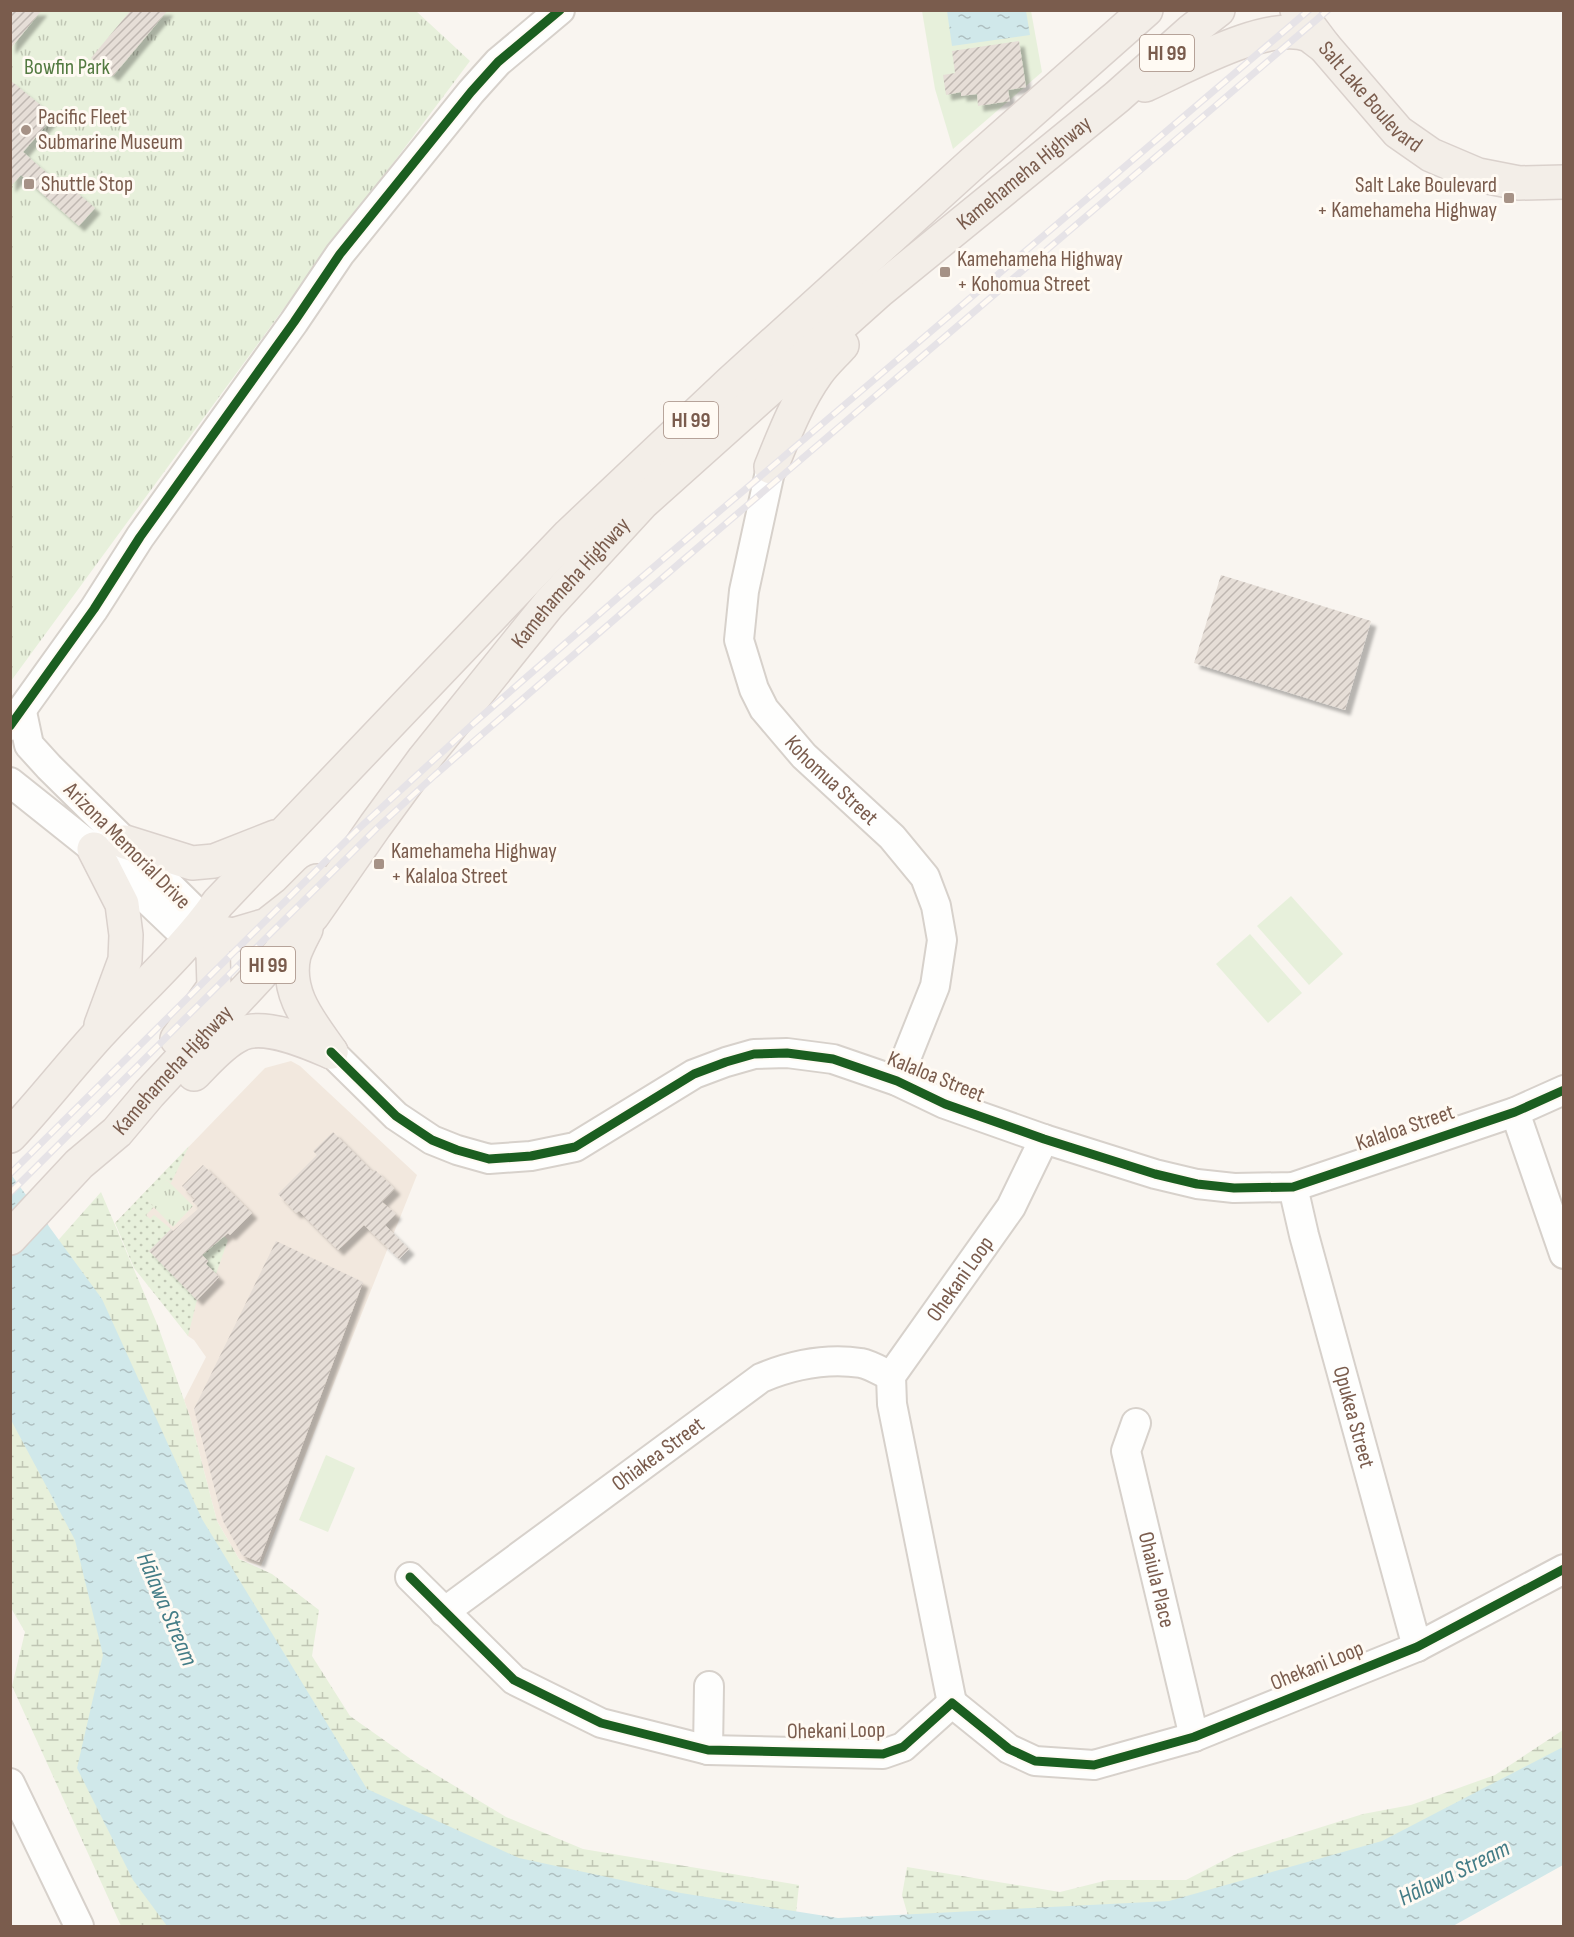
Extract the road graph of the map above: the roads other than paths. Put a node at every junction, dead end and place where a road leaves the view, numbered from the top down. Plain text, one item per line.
1 (560, 10) edge
2 (1218, 10) edge
3 (1297, 10) edge
4 (1135, 17) edge
5 (1324, 46) junction
6 (1117, 98) junction
7 (1563, 182) edge
8 (879, 291) junction
9 (771, 467) joint
10 (16, 719) edge
11 (10, 782) edge
12 (375, 826) junction
13 (282, 834) junction
14 (125, 842) junction
15 (93, 849) junction
16 (313, 915) junction
17 (200, 929) junction
18 (97, 1036) junction
19 (331, 1052) junction
20 (897, 1081) junction
21 (1563, 1090) edge
22 (149, 1094) junction
23 (1515, 1112) junction
24 (117, 1132) junction
25 (10, 1136) edge
26 (1044, 1139) junction
27 (1293, 1187) junction
28 (10, 1238) edge
29 (1563, 1254) edge
30 (891, 1376) junction
31 (1136, 1423) dead end
32 (1563, 1569) edge
33 (410, 1577) dead end
34 (444, 1612) junction
35 (1417, 1647) junction
36 (709, 1686) dead end
37 (952, 1702) junction
38 (1194, 1737) junction
39 (708, 1750) junction
40 (11, 1783) edge
41 (79, 1926) edge

1 - 10 street
2 - 6 main road, Kamehameha Highway / HI 99
3 - 5 main road, Salt Lake Boulevard
4 - 13 main road, Kamehameha Highway / HI 99
5 - 6 main road
5 - 7 main road, Salt Lake Boulevard
6 - 8 main road, Kamehameha Highway / HI 99
8 - 9 main road
8 - 12 main road, Kamehameha Highway / HI 99
9 - 20 street, Kohomua Street
10 - 14 street, Arizona Memorial Drive
11 - 15 street, Arizona Memorial Drive
12 - 16 main road, Kamehameha Highway / HI 99
12 - 17 main road
13 - 14 main road
13 - 17 main road, Kamehameha Highway / HI 99
14 - 17 street, Arizona Memorial Drive
15 - 17 street, Arizona Memorial Drive
15 - 18 main road
16 - 19 main road
16 - 22 main road, Kamehameha Highway / HI 99
17 - 18 main road, Kamehameha Highway / HI 99
17 - 22 main road
18 - 25 main road, Kamehameha Highway / HI 99
19 - 20 street, Kalaloa Street
19 - 24 main road
20 - 26 street, Kalaloa Street
21 - 23 street, Kalaloa Street
22 - 24 main road, Kamehameha Highway / HI 99
23 - 27 street, Kalaloa Street
23 - 29 street
24 - 28 main road, Kamehameha Highway / HI 99
26 - 27 street, Kalaloa Street
26 - 30 street, Ohekani Loop
27 - 35 street, Opukea Street
30 - 34 street, Ohiakea Street
30 - 37 street
31 - 38 street, Ohaiula Place
32 - 35 street, Ohekani Loop
33 - 34 street, Ohekani Loop
34 - 39 street, Ohekani Loop
35 - 38 street, Ohekani Loop
36 - 39 street
37 - 38 street, Ohekani Loop
37 - 39 street, Ohekani Loop
40 - 41 street

